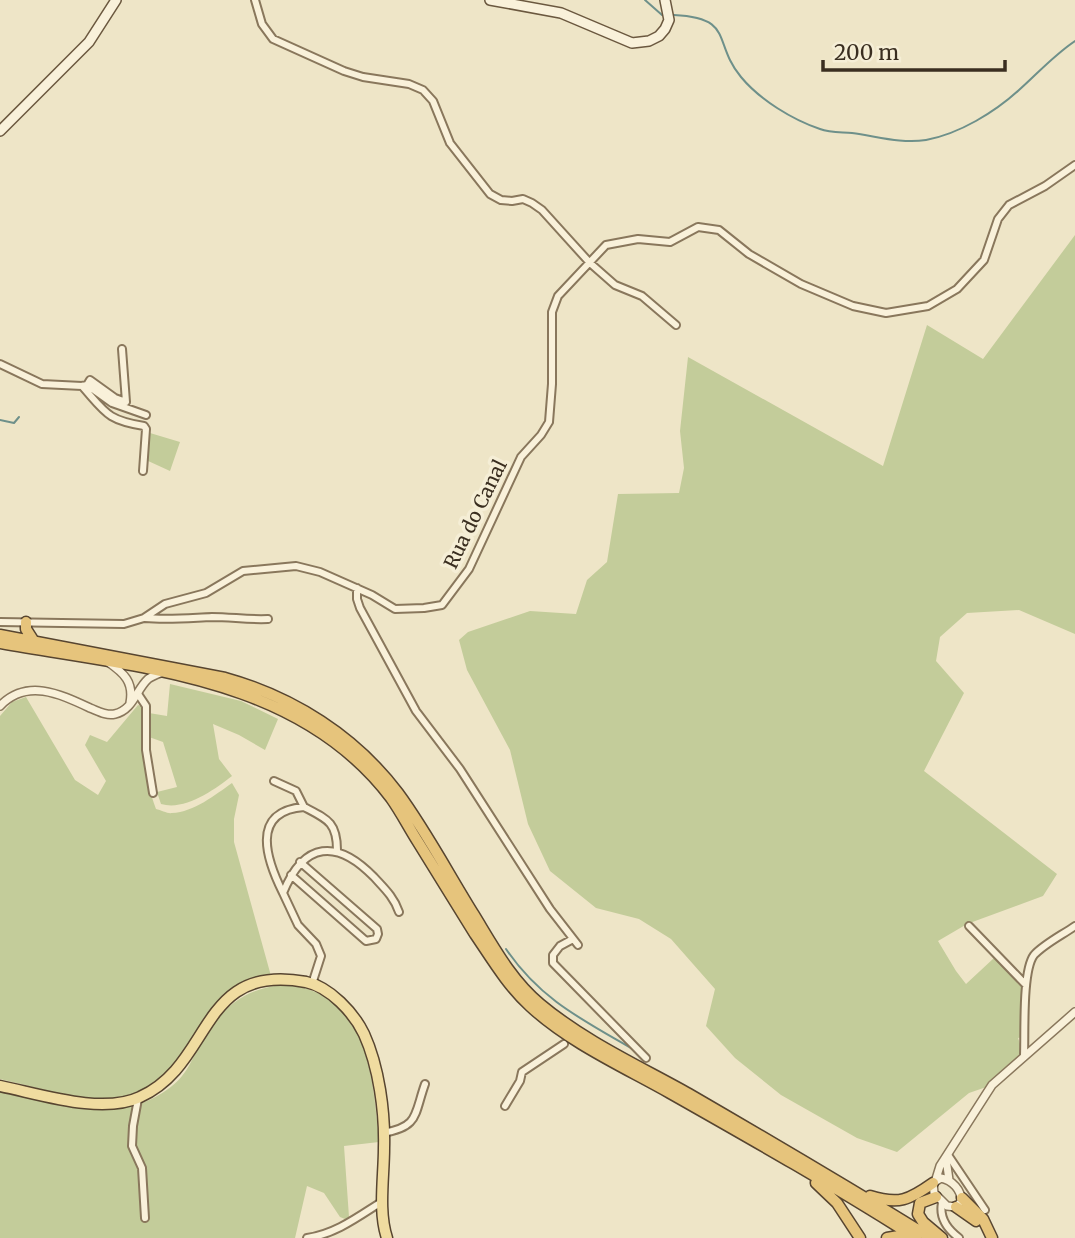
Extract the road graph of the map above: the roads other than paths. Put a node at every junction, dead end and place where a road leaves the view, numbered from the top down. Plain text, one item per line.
1 (116, 0) edge
2 (255, 0) edge
3 (490, 0) edge
4 (658, 0) edge
5 (666, 5) edge
6 (0, 131) edge
7 (1075, 165) edge
8 (590, 263) junction
9 (676, 325) dead end
10 (122, 349) dead end
11 (0, 364) edge
12 (85, 385) junction
13 (146, 415) dead end
14 (143, 471) dead end
15 (357, 588) junction
16 (144, 618) junction
17 (268, 619) dead end
18 (0, 622) edge
19 (24, 622) junction
20 (0, 635) edge
21 (13, 636) junction
22 (33, 640) junction
23 (0, 643) edge
24 (108, 662) junction
25 (163, 672) junction
26 (138, 694) junction
27 (130, 703) junction
28 (0, 706) edge
29 (274, 781) dead end
30 (153, 793) dead end
31 (304, 807) junction
32 (337, 850) junction
33 (300, 862) junction
34 (291, 875) junction
35 (283, 893) junction
36 (399, 912) dead end
37 (969, 926) dead end
38 (1075, 926) edge
39 (573, 939) junction
40 (578, 945) dead end
41 (313, 984) junction
42 (1026, 985) junction
43 (1075, 1012) edge
44 (564, 1044) dead end
45 (1024, 1055) junction
46 (646, 1058) dead end
47 (425, 1084) dead end
48 (0, 1086) edge
49 (138, 1099) junction
50 (505, 1106) dead end
51 (383, 1133) junction
52 (947, 1157) junction
53 (806, 1172) junction
54 (949, 1180) junction
55 (934, 1181) junction
56 (856, 1192) junction
57 (939, 1200) junction
58 (383, 1201) junction
59 (957, 1205) junction
60 (985, 1210) dead end
61 (145, 1218) dead end
62 (946, 1225) junction
63 (307, 1238) edge
64 (387, 1238) edge
65 (860, 1238) edge
66 (887, 1238) edge
67 (904, 1238) edge
68 (916, 1238) edge
69 (931, 1238) edge
70 (942, 1238) edge
71 (959, 1238) edge
72 (985, 1238) edge
73 (992, 1238) edge

1 - 6 main road
2 - 8 street
3 - 5 main road
4 - 5 street
7 - 8 street, Rua do Canal
8 - 9 street
8 - 15 street, Rua do Canal
10 - 12 street
11 - 12 street
12 - 13 street
12 - 14 street
15 - 16 street, Rua do Canal
15 - 39 street
16 - 17 street
16 - 19 street, Rua do Canal
18 - 19 street, Rua do Canal
19 - 21 highway
19 - 22 highway
20 - 21 highway
21 - 22 highway
22 - 56 highway
23 - 24 highway
24 - 25 highway
24 - 27 street
25 - 26 street
25 - 53 highway
26 - 27 street
26 - 30 street
27 - 28 street
29 - 31 street
31 - 32 street
31 - 35 street
32 - 33 street
32 - 36 street
33 - 34 street
33 - 34 street
34 - 35 street
35 - 41 street
37 - 42 street
38 - 42 street
39 - 40 street
39 - 46 street
41 - 49 main road
41 - 51 main road
42 - 45 street
43 - 45 street
44 - 50 street
45 - 52 street
47 - 51 street
48 - 49 main road
49 - 61 street
51 - 58 main road
52 - 54 street
52 - 55 street
52 - 60 street
53 - 65 highway
53 - 68 highway
54 - 55 street
54 - 59 street
55 - 56 highway
55 - 57 street
56 - 69 highway
57 - 59 street
57 - 62 street
57 - 70 highway
58 - 63 street
58 - 64 main road
59 - 62 street
59 - 72 highway
59 - 73 highway
62 - 71 street
66 - 67 highway

